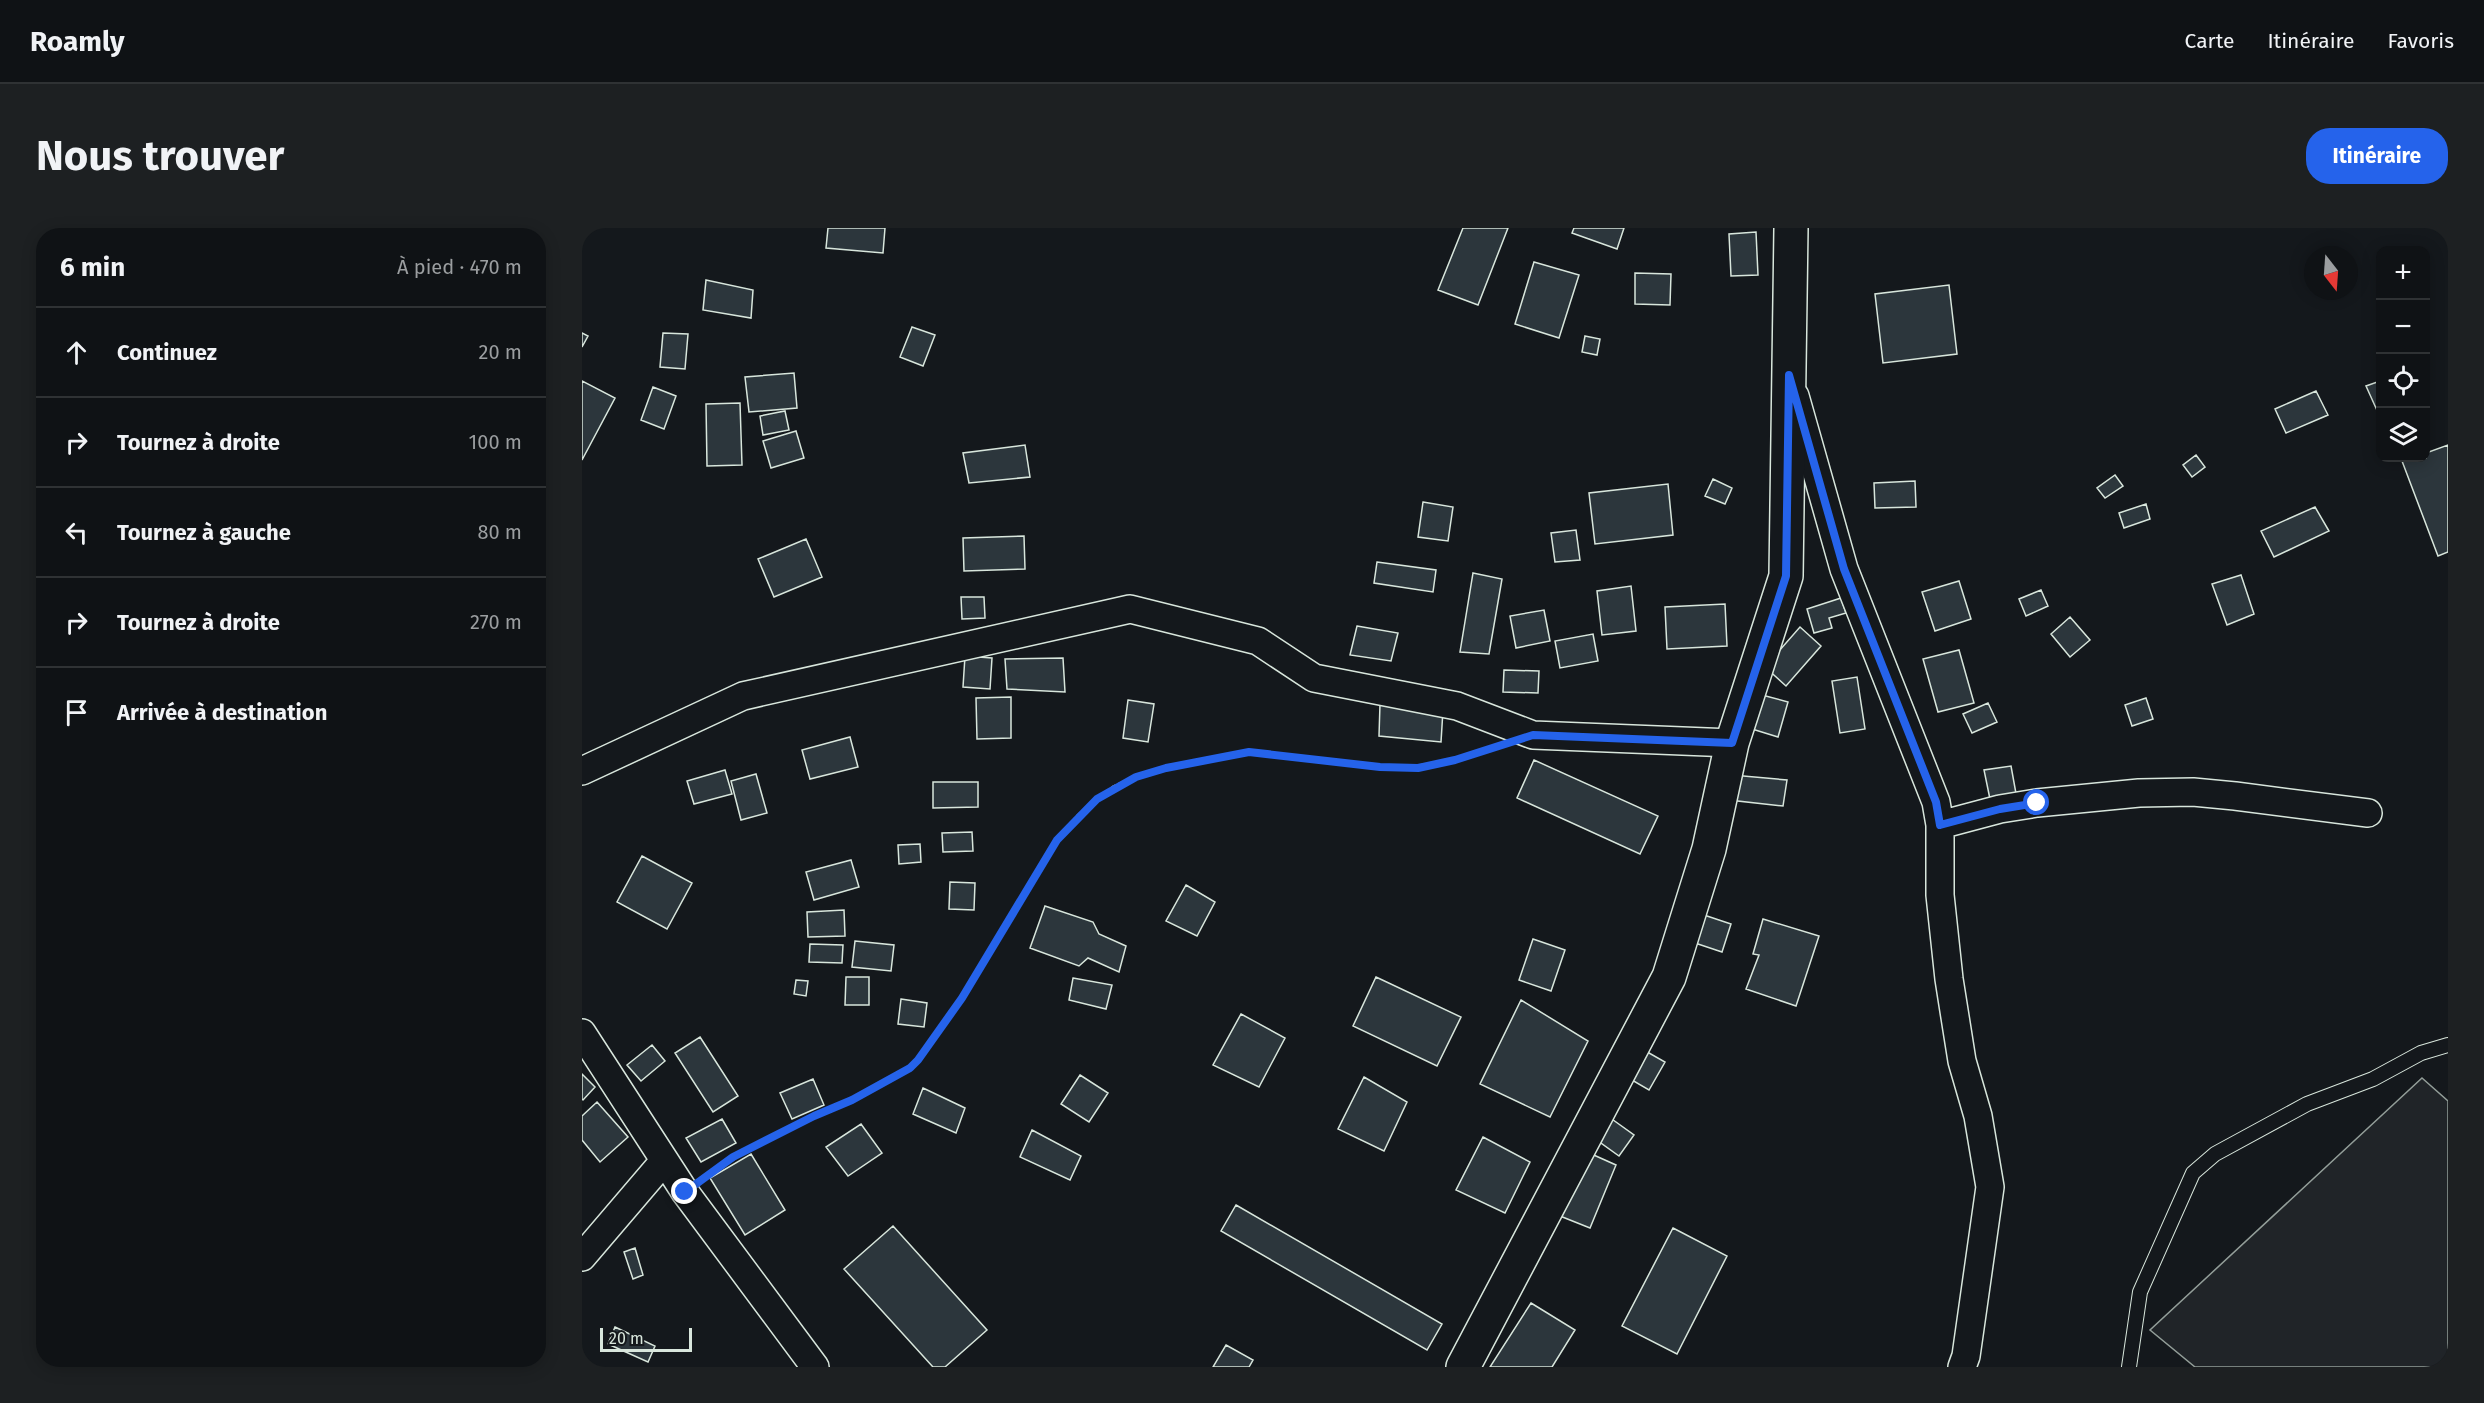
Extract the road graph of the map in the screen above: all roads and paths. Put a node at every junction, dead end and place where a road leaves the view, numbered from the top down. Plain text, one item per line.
1 (1791, 228) edge
2 (1789, 375) junction
3 (1533, 735) junction
4 (1732, 743) junction
5 (582, 771) edge
6 (2368, 813) dead end
7 (1940, 825) junction
8 (582, 1033) edge
9 (2448, 1045) edge
10 (664, 1161) junction
11 (685, 1192) junction
12 (582, 1257) edge
13 (815, 1367) edge
14 (1463, 1367) edge
15 (1962, 1367) edge
16 (2129, 1367) edge

1 - 2 street
2 - 4 street
2 - 7 street
3 - 4 street
3 - 5 street
3 - 11 path
4 - 14 street
6 - 7 street
7 - 15 street
8 - 10 street
9 - 16 lane
10 - 11 street
10 - 12 street
11 - 13 street

